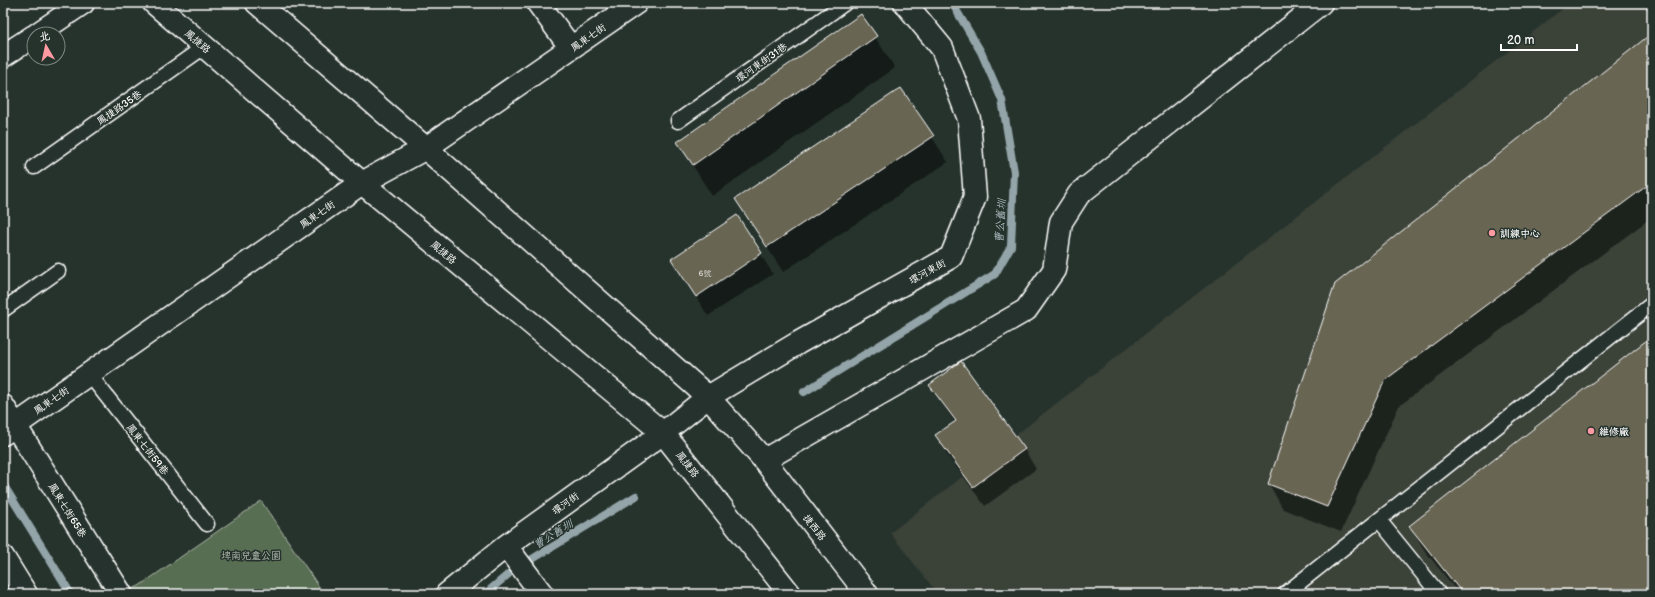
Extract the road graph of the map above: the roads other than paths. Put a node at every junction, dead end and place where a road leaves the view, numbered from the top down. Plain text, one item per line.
1 (83, 3) edge
2 (154, 3) edge
3 (258, 3) edge
4 (538, 3) edge
5 (636, 3) edge
6 (845, 3) edge
7 (904, 3) edge
8 (1321, 3) edge
9 (48, 26) edge
10 (26, 41) edge
11 (204, 47) junction
12 (571, 48) junction
13 (3, 56) edge
14 (678, 121) dead end
15 (426, 148) junction
16 (34, 167) dead end
17 (362, 183) junction
18 (58, 271) dead end
19 (1652, 304) edge
20 (3, 310) edge
21 (89, 374) junction
22 (708, 397) junction
23 (3, 406) edge
24 (686, 414) joint
25 (9, 429) edge
26 (663, 433) junction
27 (764, 460) junction
28 (1379, 520) junction
29 (207, 524) dead end
30 (510, 551) junction
31 (3, 557) edge
32 (26, 594) edge
33 (121, 594) edge
34 (447, 594) edge
35 (542, 594) edge
36 (790, 594) edge
37 (867, 594) edge
38 (1285, 594) edge
39 (1439, 594) edge

1 - 9 street
2 - 11 street, 鳳捷路
3 - 15 street
4 - 12 street
5 - 12 street, 鳳東七街
6 - 14 lane, 環河東街31巷
7 - 22 street, 環河東街
8 - 27 street
10 - 13 street
11 - 16 lane, 鳳捷路35巷
11 - 17 street, 鳳捷路
12 - 15 street, 鳳東七街
15 - 17 street, 鳳東七街
15 - 22 street
17 - 21 street, 鳳東七街
17 - 26 street, 鳳捷路
18 - 20 lane
19 - 28 lane
21 - 25 street, 鳳東七街
21 - 29 lane, 鳳東七街59巷
22 - 24 street, 環河東街
22 - 27 street
23 - 25 street, 鳳東七街65巷
24 - 26 street, 環河街
25 - 33 street, 鳳東七街65巷
26 - 30 street, 環河街
26 - 36 street, 鳳捷路
27 - 37 street, 捷西路
28 - 38 lane
28 - 39 lane
30 - 34 street, 環河街
30 - 35 street
31 - 32 street

